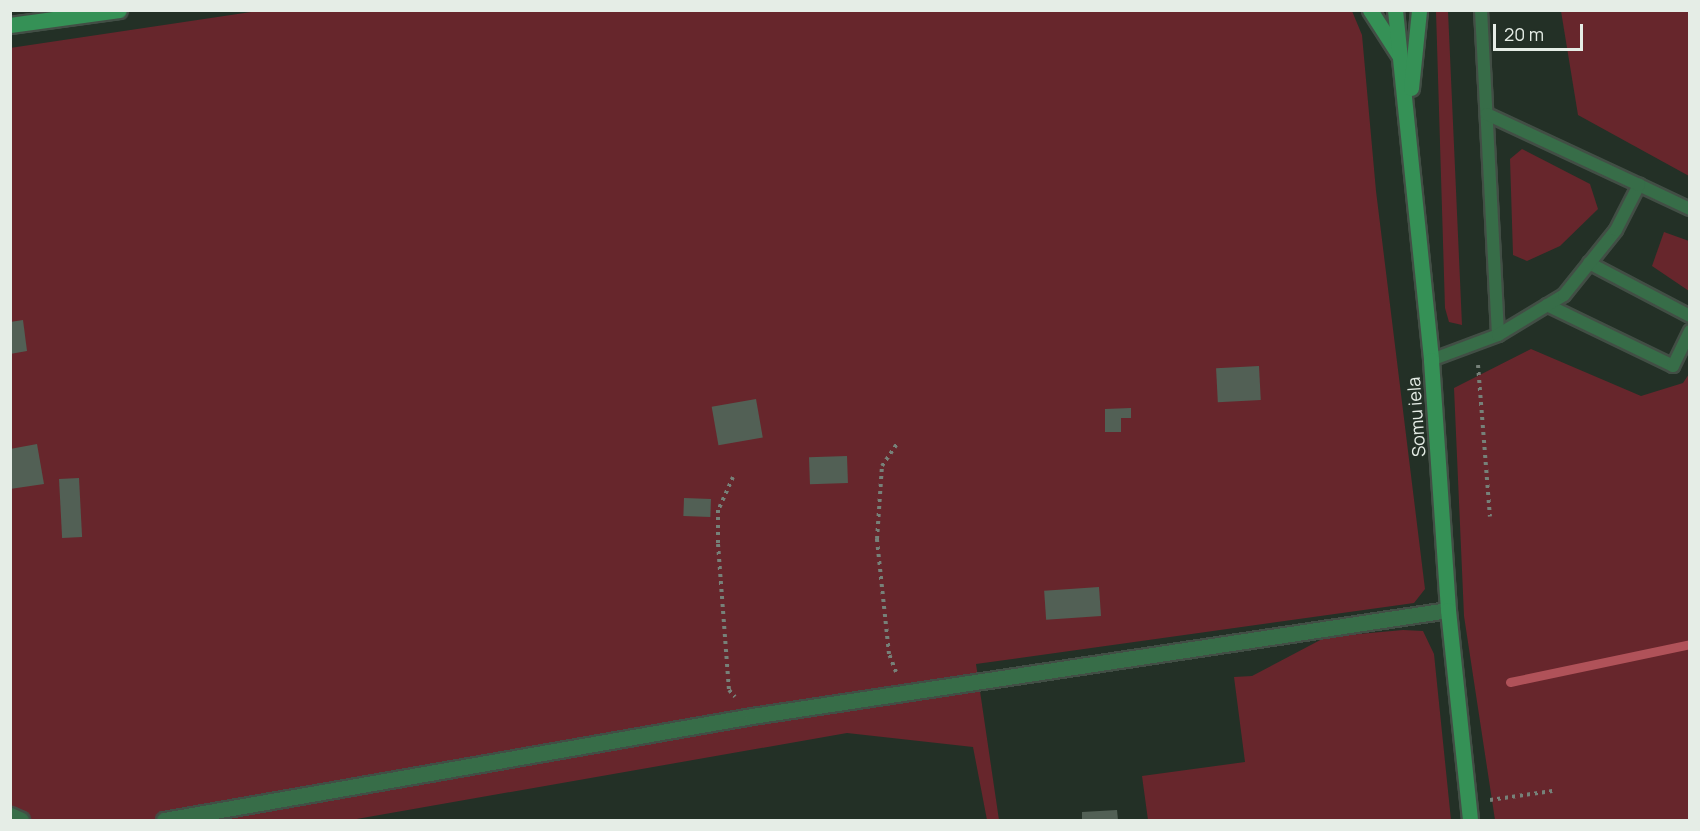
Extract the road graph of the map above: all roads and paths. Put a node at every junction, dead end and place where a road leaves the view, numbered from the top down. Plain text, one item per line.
1 (119, 10) edge
2 (1370, 10) edge
3 (1395, 10) edge
4 (1419, 10) edge
5 (1481, 10) edge
6 (10, 26) edge
7 (1401, 57) junction
8 (1487, 114) junction
9 (1408, 157) junction
10 (1639, 185) junction
11 (1689, 209) edge
12 (1589, 263) junction
13 (1547, 305) junction
14 (1689, 316) edge
15 (1689, 331) edge
16 (1498, 334) junction
17 (1476, 343) junction
18 (1431, 360) junction
19 (897, 444) dead end
20 (733, 477) dead end
21 (1490, 517) dead end
22 (1449, 610) junction
23 (904, 692) junction
24 (752, 716) junction
25 (1552, 791) dead end
26 (1468, 804) junction
27 (10, 815) edge
28 (21, 820) edge
29 (164, 820) edge
30 (1470, 820) edge

1 - 6 main road
2 - 7 main road
3 - 7 main road, Somu iela
4 - 9 main road
5 - 8 lane
7 - 9 main road, Somu iela
8 - 10 lane
8 - 16 lane
9 - 18 main road, Somu iela
10 - 11 lane
10 - 12 lane
12 - 13 lane
12 - 14 lane
13 - 15 lane
13 - 16 lane
16 - 17 lane
17 - 18 lane
17 - 21 path
18 - 22 main road, Somu iela
19 - 23 path
20 - 24 path
22 - 23 street
22 - 26 main road, Somu iela
23 - 24 street
24 - 29 street
25 - 26 path
26 - 30 main road, Somu iela
27 - 28 street

